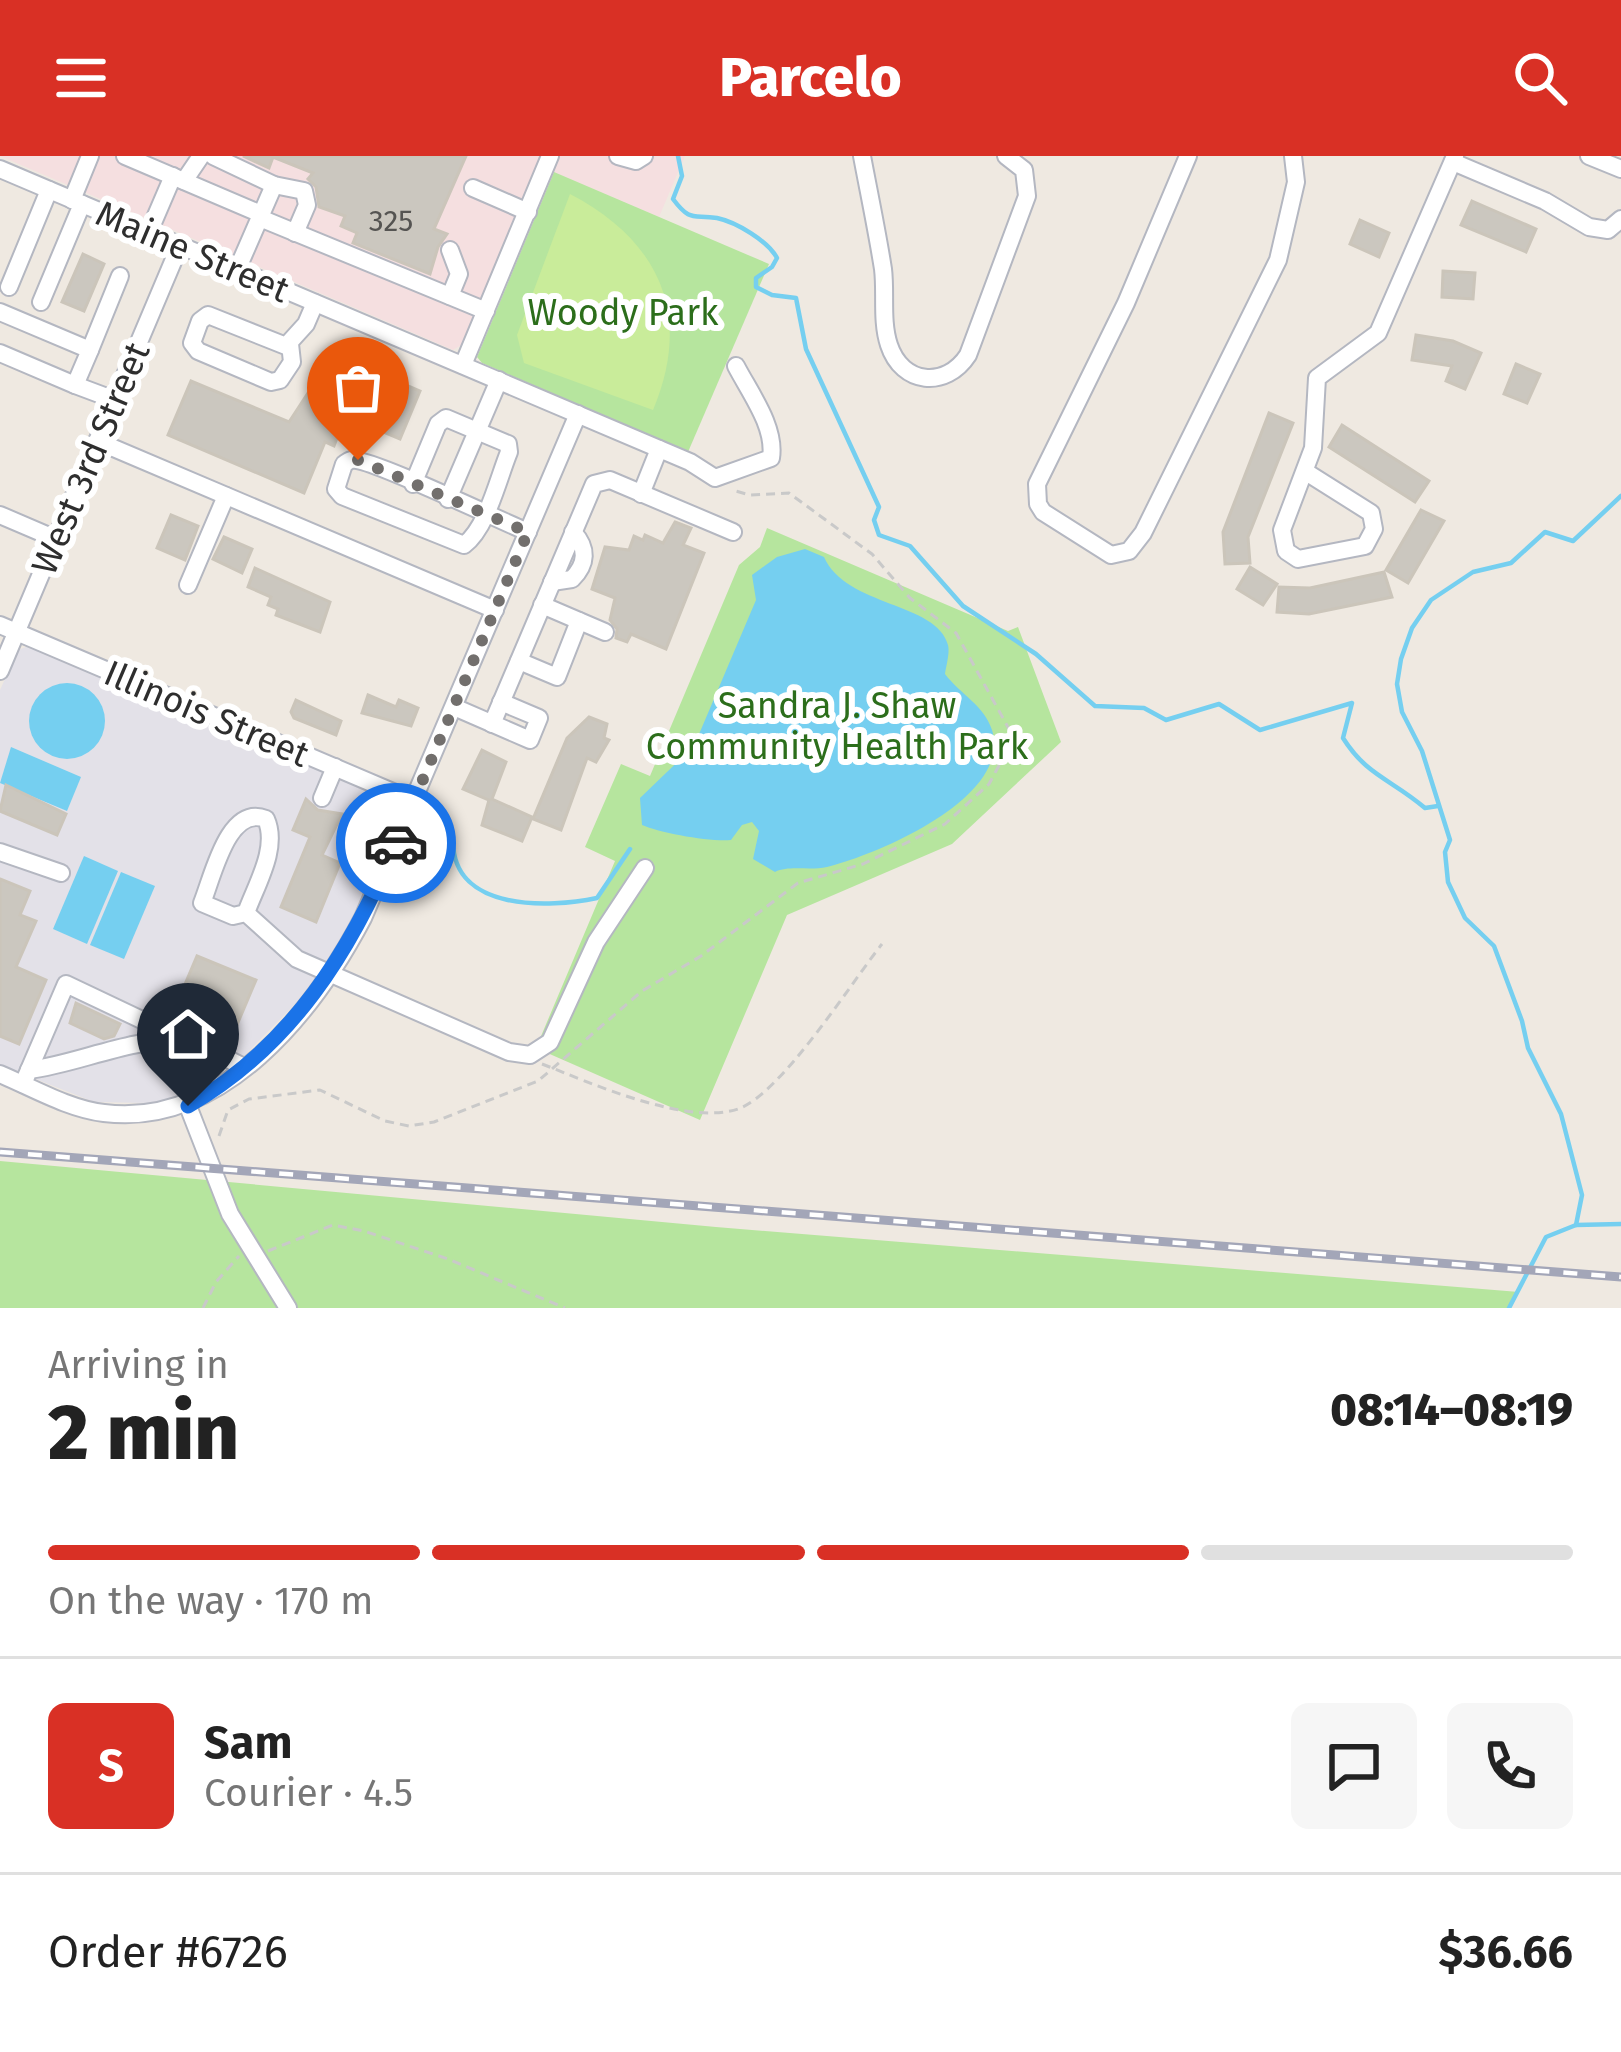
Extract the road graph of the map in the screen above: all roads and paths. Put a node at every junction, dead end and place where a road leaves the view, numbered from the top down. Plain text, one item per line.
1 (90, 156) edge
2 (125, 156) edge
3 (201, 156) edge
4 (213, 156) edge
5 (550, 156) edge
6 (618, 156) edge
7 (644, 156) edge
8 (862, 156) edge
9 (1006, 156) edge
10 (1188, 156) edge
11 (1293, 156) edge
12 (1589, 156) edge
13 (1454, 159) edge
14 (1619, 164) edge
15 (0, 169) edge
16 (178, 179) junction
17 (274, 185) junction
18 (473, 188) dead end
19 (49, 190) junction
20 (77, 202) junction
21 (527, 212) junction
22 (261, 216) junction
23 (1621, 219) edge
24 (149, 232) junction
25 (296, 233) junction
26 (180, 245) junction
27 (450, 250) dead end
28 (237, 270) junction
29 (120, 276) dead end
30 (8, 287) dead end
31 (450, 296) junction
32 (41, 302) dead end
33 (315, 303) junction
34 (486, 311) junction
35 (0, 312) edge
36 (290, 344) junction
37 (90, 350) junction
38 (0, 353) edge
39 (463, 365) junction
40 (736, 366) dead end
41 (499, 380) junction
42 (75, 385) junction
43 (115, 400) junction
44 (578, 414) junction
45 (478, 429) junction
46 (97, 441) junction
47 (659, 449) junction
48 (1306, 472) junction
49 (715, 478) junction
50 (413, 484) junction
51 (641, 494) junction
52 (226, 496) junction
53 (448, 499) junction
54 (483, 513) junction
55 (0, 515) edge
56 (528, 532) junction
57 (733, 532) dead end
58 (56, 539) junction
59 (188, 585) dead end
60 (542, 605) junction
61 (495, 610) junction
62 (580, 621) junction
63 (8, 629) edge
64 (605, 632) dead end
65 (518, 661) junction
66 (0, 671) edge
67 (501, 702) junction
68 (454, 707) junction
69 (492, 724) junction
70 (335, 767) junction
71 (322, 798) dead end
72 (414, 801) junction
73 (0, 852) edge
74 (645, 868) dead end
75 (61, 873) dead end
76 (246, 913) junction
77 (882, 944) dead end
78 (331, 975) junction
79 (184, 1040) junction
80 (520, 1055) junction
81 (244, 1067) junction
82 (554, 1069) junction
83 (0, 1074) edge
84 (26, 1077) junction
85 (188, 1106) junction
86 (200, 1141) junction
87 (253, 1252) junction
88 (202, 1308) edge
89 (288, 1308) edge
90 (565, 1308) edge

1 - 20 street
2 - 16 street
3 - 16 street
4 - 17 street
5 - 21 street
6 - 7 street
8 - 9 street
10 - 11 street
12 - 14 street
13 - 23 street
13 - 48 street
15 - 19 street, Maine Street
16 - 22 street
16 - 24 street
17 - 22 street
17 - 25 street
18 - 21 street
19 - 20 street, Maine Street
19 - 30 street
20 - 24 street, Maine Street
20 - 32 street
21 - 34 street
22 - 25 street
22 - 28 street
24 - 26 street, Maine Street
25 - 31 street
26 - 28 street, Maine Street
26 - 43 street, West 3rd Street
27 - 31 street
28 - 33 street, Maine Street
29 - 37 street
31 - 34 street
33 - 36 street
33 - 39 street, Maine Street
34 - 39 street
35 - 37 street
36 - 36 street
37 - 42 street
38 - 42 street
39 - 41 street, Maine Street
40 - 49 street
41 - 44 street, Maine Street
41 - 45 street
42 - 43 street
43 - 46 street, West 3rd Street
44 - 47 street, Maine Street
44 - 56 street
45 - 50 street
45 - 53 street
45 - 54 street
46 - 52 street
46 - 58 street, West 3rd Street
47 - 49 street, Maine Street
47 - 51 street
48 - 48 street
49 - 82 path
50 - 53 street
50 - 54 street
51 - 57 street
51 - 60 street
52 - 59 street
52 - 61 street
53 - 54 street
54 - 56 street
55 - 58 street
56 - 61 street
58 - 63 street, West 3rd Street
60 - 62 street
60 - 65 street
61 - 68 street
62 - 64 street
62 - 65 street
63 - 66 street, West 3rd Street
63 - 70 street, Illinois Street
65 - 67 street
67 - 69 street
67 - 69 street
68 - 69 street
68 - 72 street
70 - 71 street
70 - 72 street, Illinois Street
72 - 78 street
73 - 75 street
74 - 80 street
76 - 76 street
76 - 78 street
77 - 82 path
78 - 80 street
78 - 81 street
79 - 81 street
79 - 84 street
79 - 84 street
80 - 82 path
81 - 85 street
82 - 86 path
83 - 84 street
84 - 85 street
85 - 86 street
86 - 87 street
87 - 88 path
87 - 89 street
87 - 90 path

